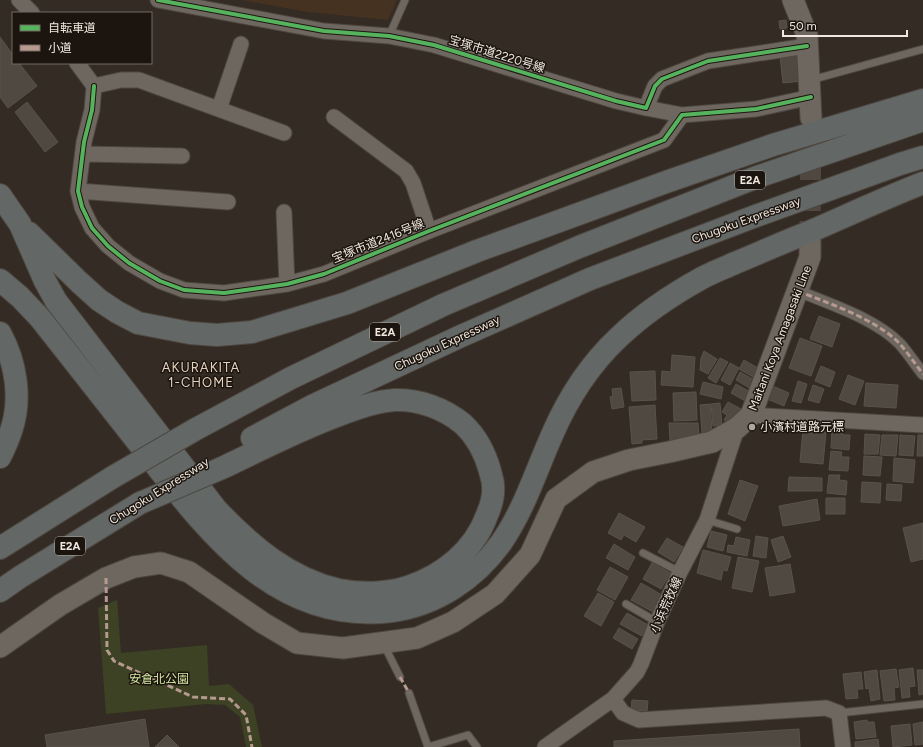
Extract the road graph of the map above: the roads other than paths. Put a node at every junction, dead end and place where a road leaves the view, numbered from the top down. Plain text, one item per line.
1 (19, 0) edge
2 (158, 0) edge
3 (405, 0) edge
4 (793, 0) edge
5 (31, 12) edge
6 (389, 36) junction
7 (241, 44) dead end
8 (807, 46) junction
9 (923, 49) edge
10 (78, 64) edge
11 (94, 86) junction
12 (810, 88) junction
13 (923, 100) edge
14 (646, 108) junction
15 (219, 109) junction
16 (682, 115) junction
17 (334, 117) dead end
18 (811, 118) tunnel mouth
19 (923, 120) edge
20 (284, 133) dead end
21 (83, 154) junction
22 (182, 156) dead end
23 (923, 157) edge
24 (923, 183) edge
25 (78, 191) junction
26 (0, 195) edge
27 (228, 202) dead end
28 (284, 212) dead end
29 (20, 224) junction
30 (429, 231) junction
31 (810, 242) tunnel mouth
32 (0, 280) edge
33 (287, 284) junction
34 (798, 291) junction
35 (0, 333) edge
36 (923, 374) edge
37 (744, 421) junction
38 (923, 425) edge
39 (0, 457) edge
40 (219, 463) junction
41 (707, 520) junction
42 (736, 529) dead end
43 (0, 548) edge
44 (643, 553) dead end
45 (680, 572) junction
46 (0, 591) edge
47 (626, 604) dead end
48 (657, 622) junction
49 (382, 643) junction
50 (0, 647) edge
51 (400, 677) dead end
52 (409, 693) dead end
53 (613, 698) junction
54 (923, 704) edge
55 (839, 713) junction
56 (477, 747) edge
57 (545, 747) edge
58 (843, 747) edge

1 - 5 street
2 - 6 street, 宝塚市道2220号線
3 - 6 lane
4 - 8 main road
6 - 14 street, 宝塚市道2220号線
7 - 15 street
8 - 12 main road
8 - 14 street
9 - 12 lane
10 - 11 street
11 - 15 street
11 - 21 street, 宝塚市道2416号線
12 - 16 street
12 - 18 main road
13 - 29 highway
14 - 16 street, 宝塚市道2220号線
15 - 20 street
16 - 30 street, 宝塚市道2416号線
17 - 30 street
19 - 43 highway, E2A, bridge
21 - 22 street
21 - 25 street, 宝塚市道2416号線
23 - 40 highway, Chugoku Expressway / E2A
24 - 32 highway
25 - 27 street
25 - 33 street, 宝塚市道2416号線
26 - 29 highway
28 - 33 street
29 - 40 highway
30 - 33 street, 宝塚市道2416号線
31 - 34 main road, Maitani Koya Amagasaki Line
34 - 36 street
34 - 37 main road, Maitani Koya Amagasaki Line
35 - 39 highway
37 - 38 street
37 - 41 street, 小浜荒牧線
37 - 49 main road
40 - 46 highway, Chugoku Expressway / E2A, bridge
41 - 42 lane
41 - 45 street, 小浜荒牧線
44 - 45 lane
45 - 48 street, 小浜荒牧線
47 - 48 lane
48 - 53 street, 小浜荒牧線
49 - 50 main road
49 - 51 lane
52 - 56 lane
53 - 55 street
53 - 57 street, 小浜荒牧線
54 - 55 lane
55 - 58 street

